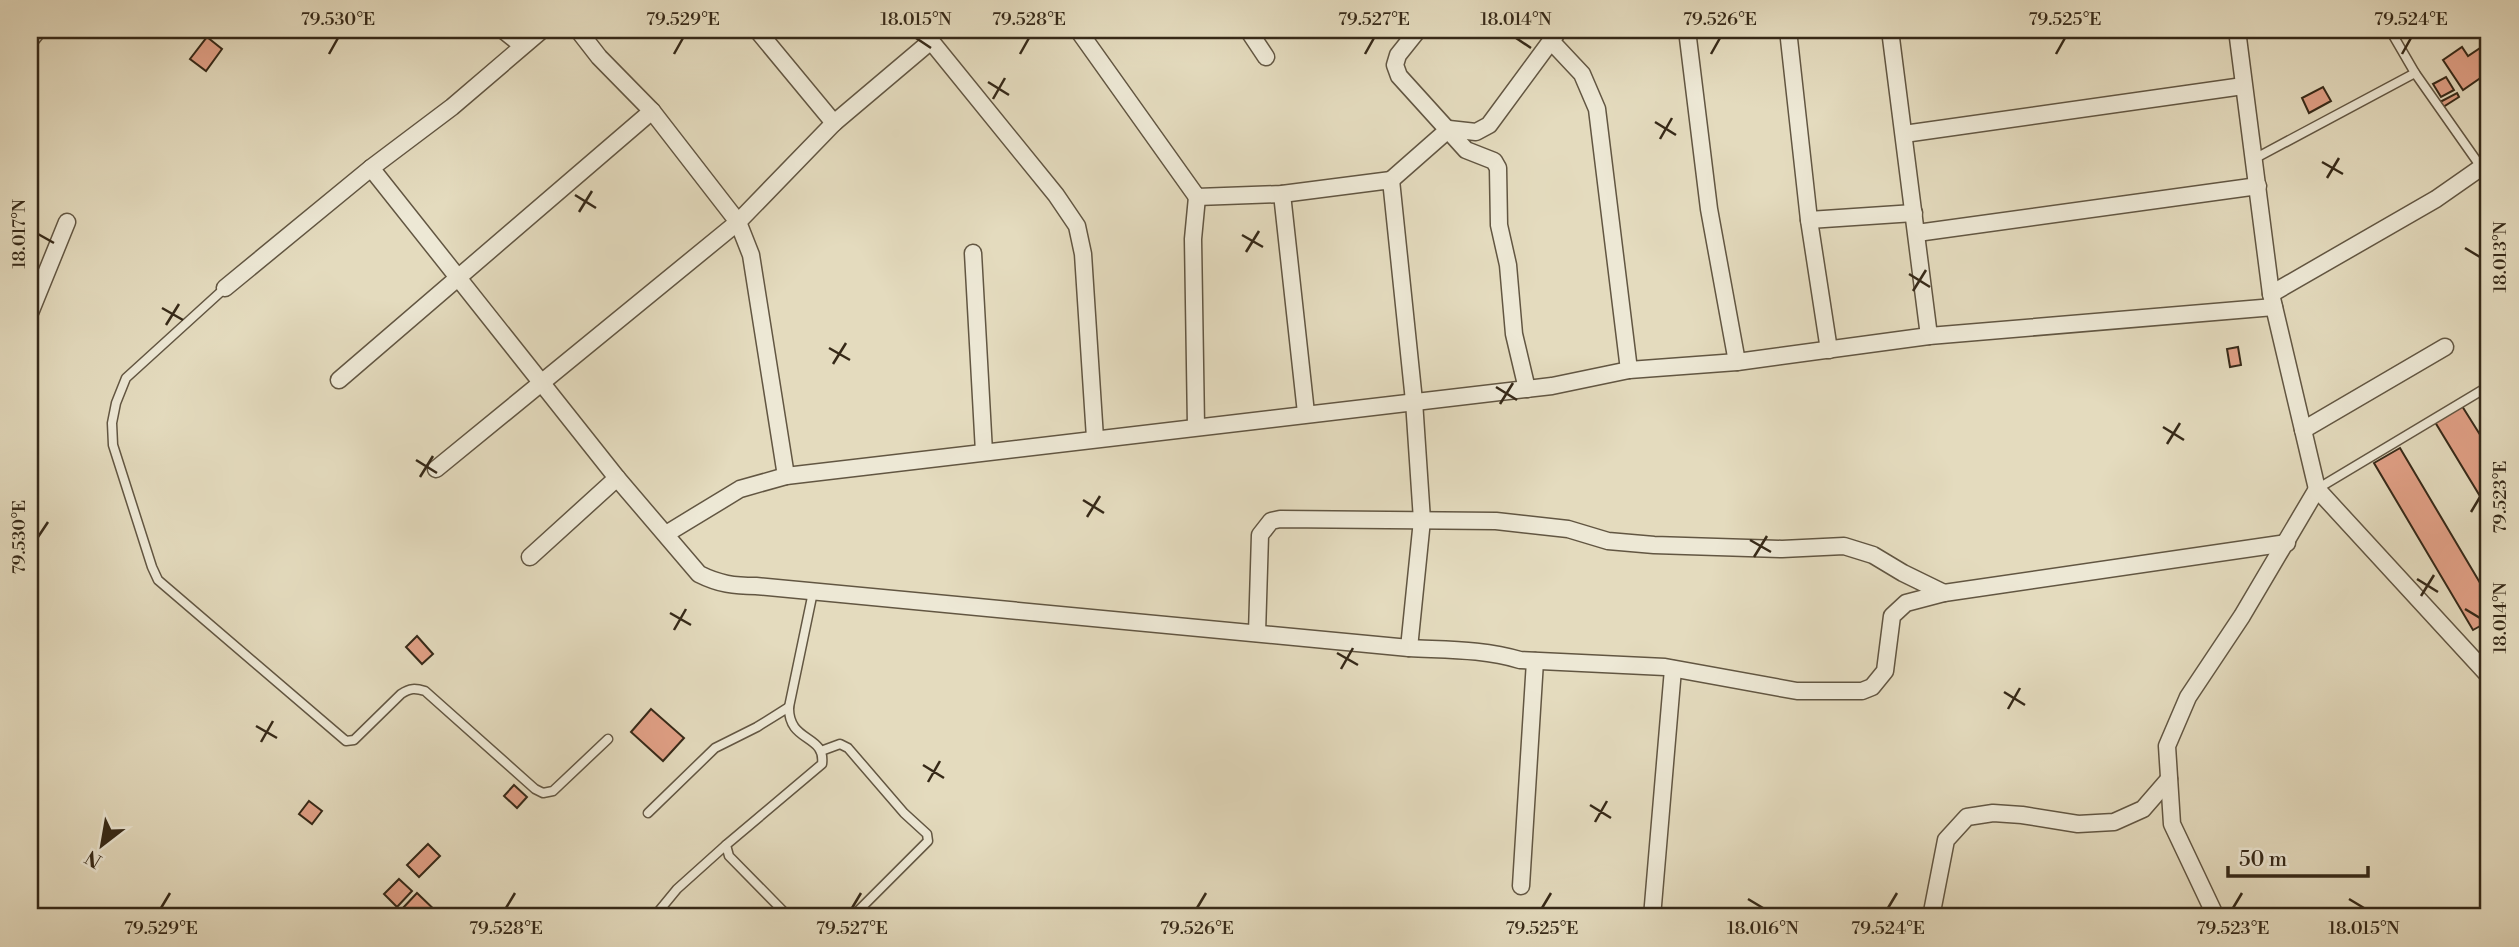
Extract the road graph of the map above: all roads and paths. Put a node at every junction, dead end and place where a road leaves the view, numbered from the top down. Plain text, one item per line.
1 (38, 30) edge
2 (503, 30) edge
3 (542, 30) edge
4 (578, 30) edge
5 (758, 30) edge
6 (1078, 30) edge
7 (1248, 30) edge
8 (1418, 30) edge
9 (1687, 30) edge
10 (1788, 30) edge
11 (1890, 30) edge
12 (2236, 30) edge
13 (2390, 30) edge
14 (927, 35) edge
15 (1555, 35) edge
16 (30, 40) edge
17 (522, 46) junction
18 (1266, 57) dead end
19 (2415, 74) junction
20 (2243, 86) junction
21 (652, 111) junction
22 (834, 123) junction
23 (1449, 128) junction
24 (1904, 134) junction
25 (2254, 159) junction
26 (2485, 165) edge
27 (371, 169) junction
28 (1391, 180) junction
29 (2258, 187) junction
30 (1282, 194) junction
31 (1197, 197) junction
32 (1914, 213) junction
33 (1809, 220) junction
34 (67, 222) dead end
35 (738, 222) junction
36 (1917, 233) junction
37 (973, 253) dead end
38 (457, 278) junction
39 (225, 288) joint
40 (2272, 301) junction
41 (30, 313) edge
42 (1929, 336) junction
43 (2445, 347) dead end
44 (1829, 350) junction
45 (1737, 362) junction
46 (1629, 370) junction
47 (340, 380) dead end
48 (542, 384) junction
49 (2489, 386) edge
50 (1527, 389) junction
51 (1414, 401) junction
52 (1306, 413) junction
53 (1196, 426) junction
54 (2303, 430) junction
55 (1095, 438) junction
56 (984, 452) junction
57 (436, 469) dead end
58 (786, 475) junction
59 (617, 478) junction
60 (2317, 489) junction
61 (1422, 520) junction
62 (666, 534) junction
63 (2287, 543) junction
64 (530, 556) dead end
65 (813, 592) junction
66 (1944, 593) junction
67 (1257, 633) junction
68 (1409, 649) junction
69 (1535, 661) junction
70 (1673, 669) junction
71 (2489, 676) edge
72 (789, 707) junction
73 (608, 739) dead end
74 (821, 751) junction
75 (2169, 779) junction
76 (648, 813) dead end
77 (726, 845) junction
78 (1521, 886) dead end
79 (654, 917) edge
80 (789, 917) edge
81 (852, 917) edge
82 (1651, 917) edge
83 (1931, 917) edge
84 (2216, 917) edge

1 - 16 street
2 - 17 street
3 - 17 street
4 - 21 street
5 - 22 street
6 - 31 street
7 - 18 street
8 - 23 street
9 - 45 street
10 - 33 street
11 - 24 street
12 - 20 street
13 - 19 lane
14 - 22 street
14 - 55 street
15 - 23 street
15 - 46 street
17 - 27 street
19 - 25 lane
19 - 26 lane
20 - 24 street
20 - 25 street
21 - 35 street
21 - 38 street
22 - 35 street
23 - 28 street
23 - 50 street
24 - 32 street
25 - 29 street
26 - 40 street
27 - 38 street
27 - 39 street
28 - 30 street
28 - 51 street
29 - 36 street
29 - 40 street
30 - 31 street
30 - 52 street
31 - 53 street
32 - 33 street
32 - 36 street
33 - 44 street
34 - 41 street
35 - 48 street
35 - 58 street
36 - 42 street
37 - 56 street
38 - 47 street
38 - 48 street
39 - 73 lane
40 - 42 street
40 - 54 street
42 - 44 street
43 - 54 street
44 - 45 street
45 - 46 street
46 - 50 street
48 - 57 street
48 - 59 street
49 - 60 lane
50 - 51 street
51 - 52 street
51 - 61 street
52 - 53 street
53 - 55 street
54 - 60 street
55 - 56 street
56 - 58 street
58 - 62 street
59 - 62 street
59 - 64 street
60 - 63 street
60 - 71 street
61 - 66 street
61 - 67 street
61 - 68 street
62 - 65 street
63 - 66 street
63 - 75 street
65 - 67 street
65 - 72 lane
66 - 70 street
67 - 68 street
68 - 69 street
69 - 70 street
69 - 78 street
70 - 82 street
72 - 74 lane
72 - 76 lane
74 - 77 lane
74 - 81 lane
75 - 83 street
75 - 84 street
77 - 79 lane
77 - 80 lane

